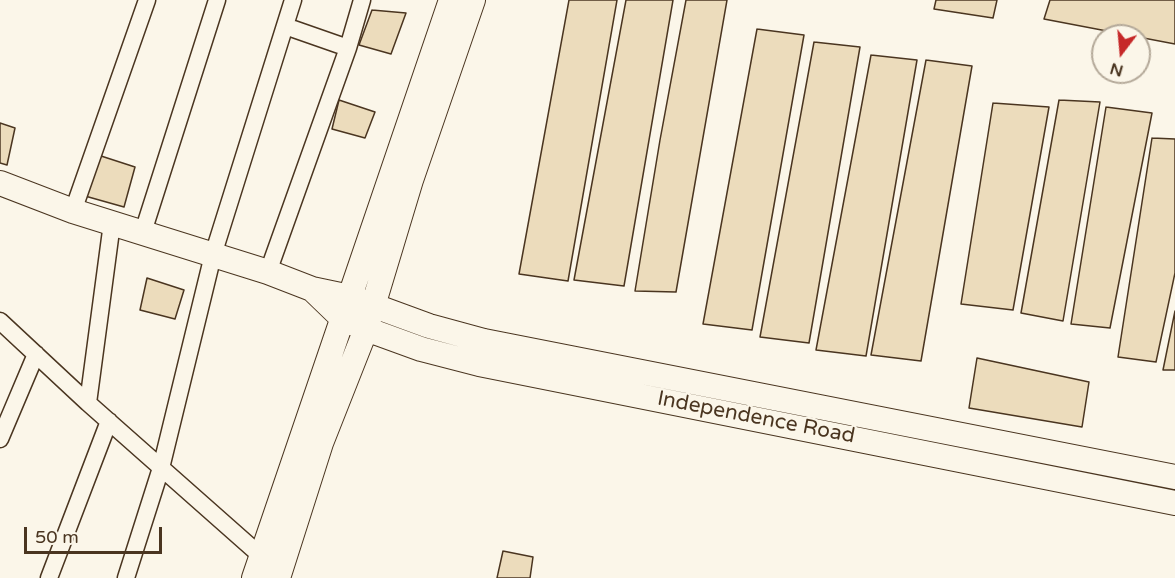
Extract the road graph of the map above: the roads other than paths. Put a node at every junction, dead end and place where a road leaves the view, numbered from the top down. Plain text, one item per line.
1 (147, 0) edge
2 (217, 0) edge
3 (293, 0) edge
4 (362, 0) edge
5 (451, 0) edge
6 (473, 0) edge
7 (285, 26) junction
8 (348, 48) junction
9 (0, 183) edge
10 (73, 211) junction
11 (112, 223) junction
12 (142, 232) junction
13 (213, 255) junction
14 (268, 272) junction
15 (355, 307) junction
16 (0, 321) edge
17 (366, 329) junction
18 (36, 354) junction
19 (88, 403) junction
20 (109, 421) junction
21 (0, 439) edge
22 (161, 468) junction
23 (1175, 477) edge
24 (1175, 503) edge
25 (258, 567) edge
26 (49, 578) edge
27 (126, 578) edge
28 (278, 578) edge

1 - 10 street
2 - 12 street
3 - 7 street
4 - 8 street
5 - 15 main road
6 - 15 main road
7 - 8 street
7 - 13 street
8 - 14 street
9 - 10 main road
10 - 11 main road
11 - 12 main road
11 - 19 street
12 - 13 main road
13 - 14 main road
13 - 22 street
14 - 15 main road
15 - 17 main road
15 - 23 main road, Independence Road
15 - 25 main road
16 - 18 street
17 - 24 main road, Independence Road
17 - 28 main road
18 - 19 street
18 - 21 street
19 - 20 street
20 - 22 street
20 - 26 street
22 - 25 street
22 - 27 street

